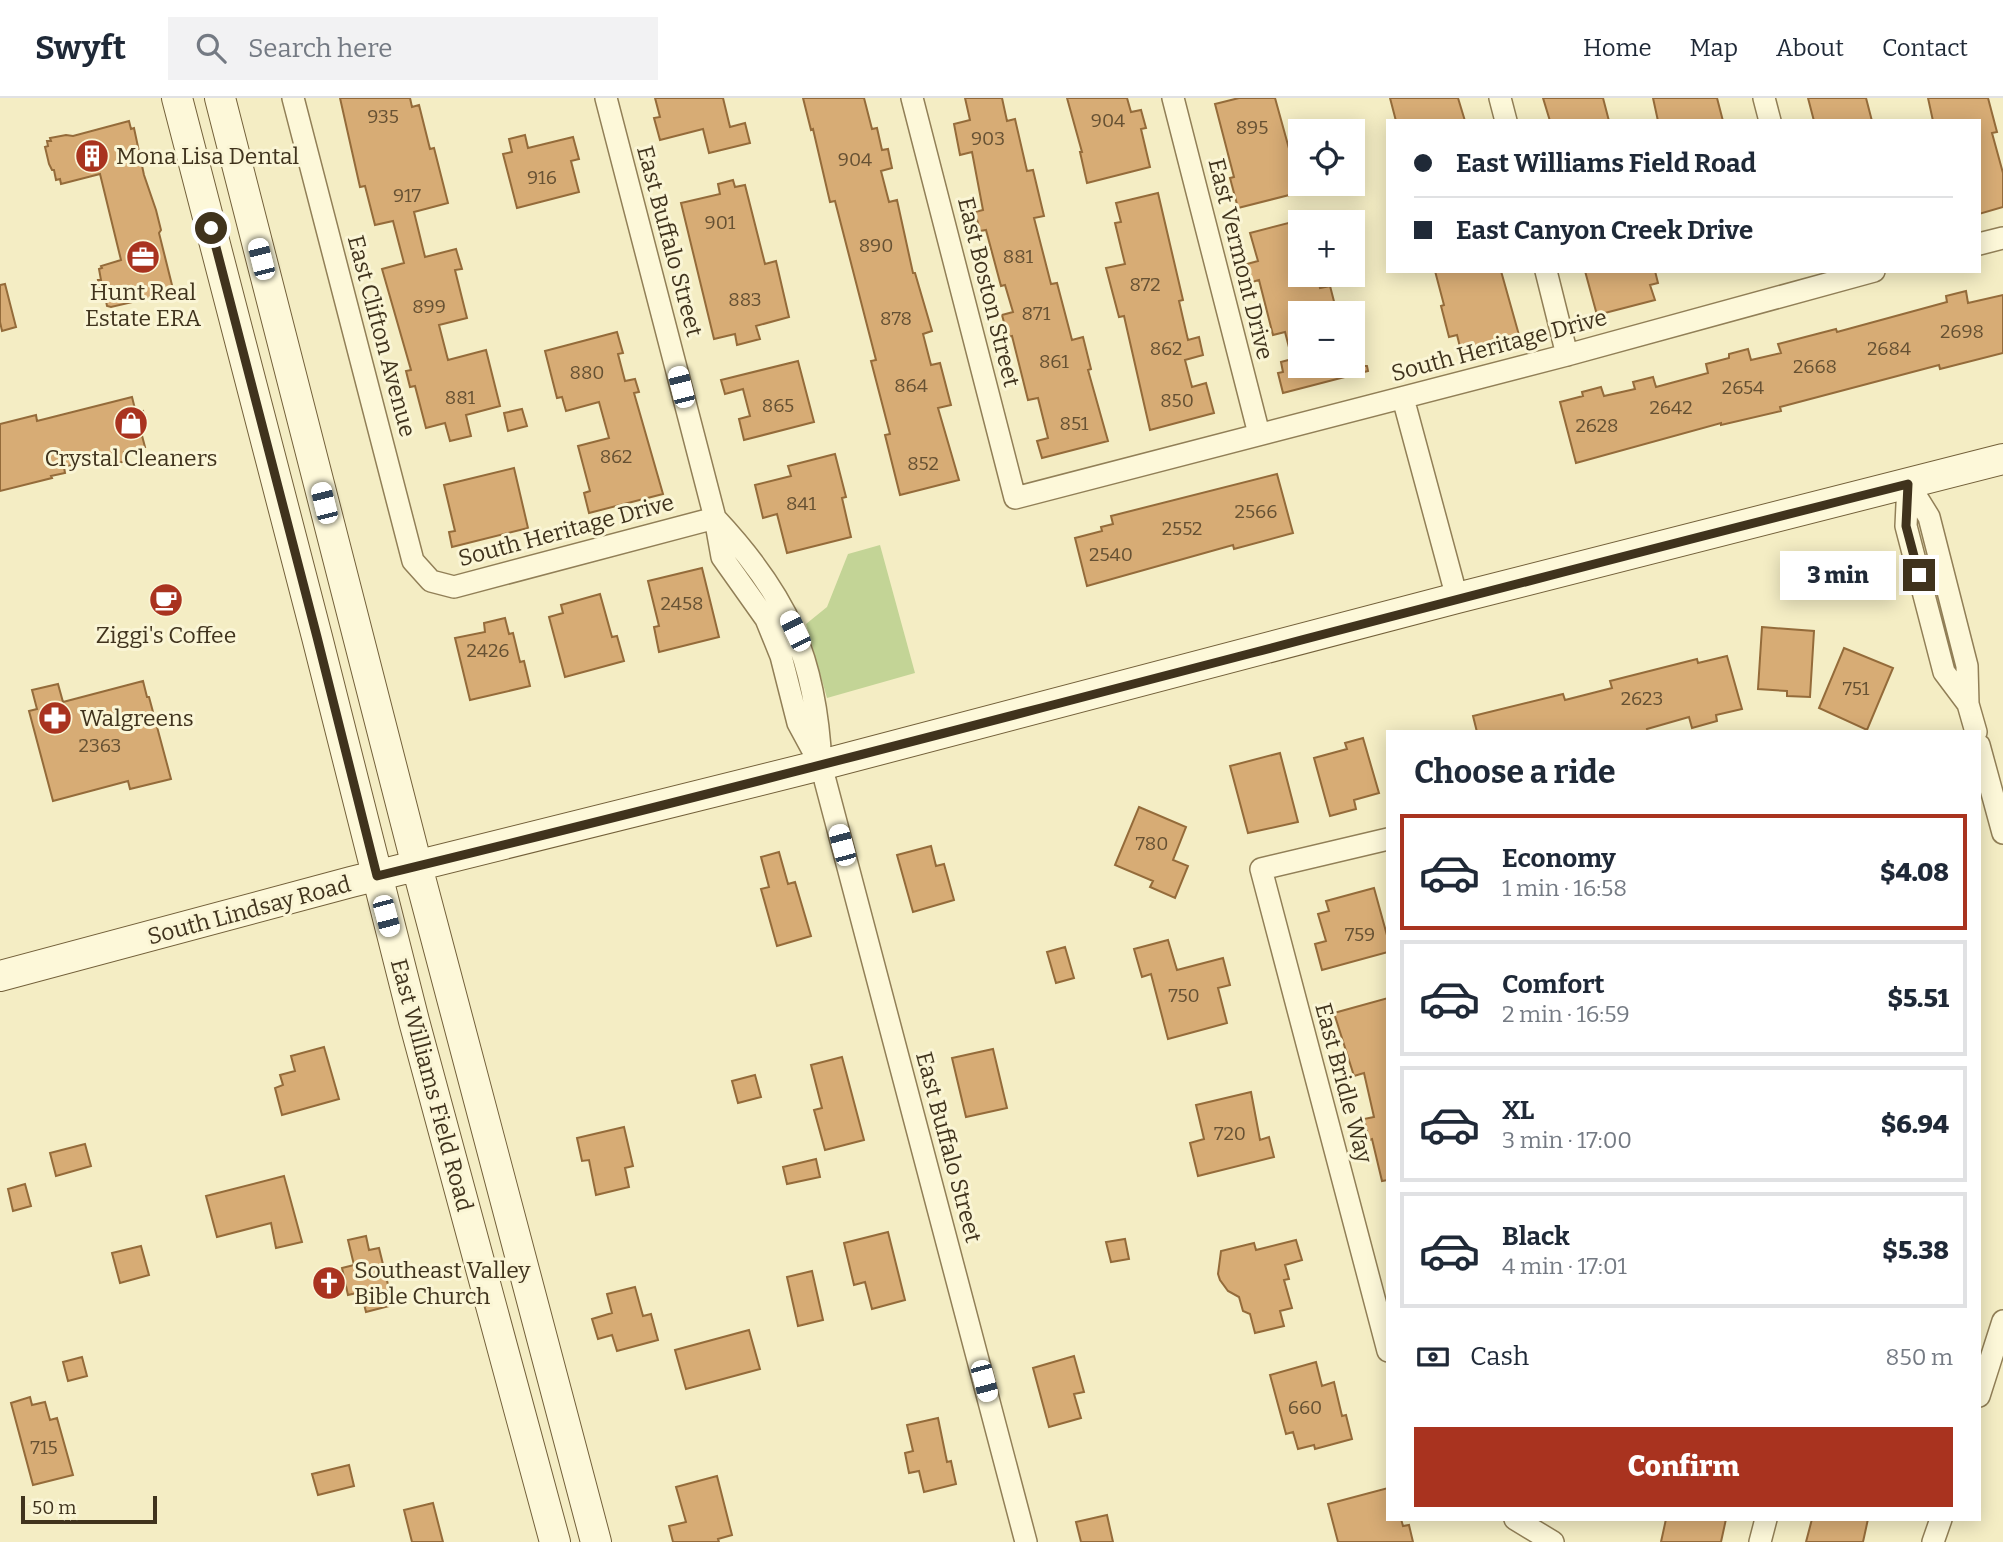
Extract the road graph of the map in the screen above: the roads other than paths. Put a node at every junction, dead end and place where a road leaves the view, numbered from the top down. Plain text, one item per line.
1 (177, 98) edge
2 (220, 98) edge
3 (293, 98) edge
4 (606, 98) edge
5 (912, 98) edge
6 (1173, 98) edge
7 (1500, 98) edge
8 (1764, 98) edge
9 (1505, 119) edge
10 (1769, 119) edge
11 (2003, 238) edge
12 (1981, 244) edge
13 (1546, 273) edge
14 (1858, 273) edge
15 (1811, 279) edge
16 (268, 286) junction
17 (228, 296) junction
18 (1567, 355) junction
19 (1403, 398) junction
20 (1259, 434) junction
21 (2003, 459) edge
22 (1908, 484) junction
23 (1015, 498) joint
24 (715, 518) junction
25 (431, 581) joint
26 (1457, 598) junction
27 (1975, 730) edge
28 (1981, 752) edge
29 (821, 765) junction
30 (2003, 833) edge
31 (1386, 839) edge
32 (417, 866) junction
33 (377, 876) junction
34 (0, 976) edge
35 (2003, 1321) edge
36 (1386, 1343) edge
37 (1981, 1390) edge
38 (1765, 1521) edge
39 (1940, 1521) edge
40 (1517, 1529) edge
41 (555, 1542) edge
42 (597, 1542) edge
43 (1026, 1542) edge
44 (1553, 1542) edge
45 (1760, 1542) edge
46 (1933, 1542) edge

1 - 17 main road, East Williams Field Road
2 - 16 main road, East Williams Field Road
3 - 25 street, East Clifton Avenue
4 - 24 street, East Buffalo Street
5 - 23 street, East Boston Street
6 - 20 street, East Vermont Drive
7 - 9 street
8 - 10 street
11 - 12 street
13 - 18 street
14 - 15 street, South Heritage Drive
15 - 18 street, South Heritage Drive
16 - 17 main road
16 - 32 main road, East Williams Field Road
17 - 33 main road, East Williams Field Road
18 - 19 street, South Heritage Drive
19 - 20 street, South Heritage Drive
19 - 26 street
20 - 23 street, South Heritage Drive
21 - 22 main road, South Lindsay Road
22 - 26 main road, South Lindsay Road
22 - 27 street
24 - 25 street, South Heritage Drive
24 - 29 street, East Buffalo Street
26 - 29 main road, South Lindsay Road
28 - 30 street
29 - 32 main road, South Lindsay Road
29 - 43 street, East Buffalo Street
31 - 36 street, East Bridle Way
32 - 33 main road, South Lindsay Road
32 - 42 main road, East Williams Field Road
33 - 34 main road, South Lindsay Road
33 - 41 main road, East Williams Field Road
35 - 37 street
38 - 45 street
39 - 46 street
40 - 44 street

